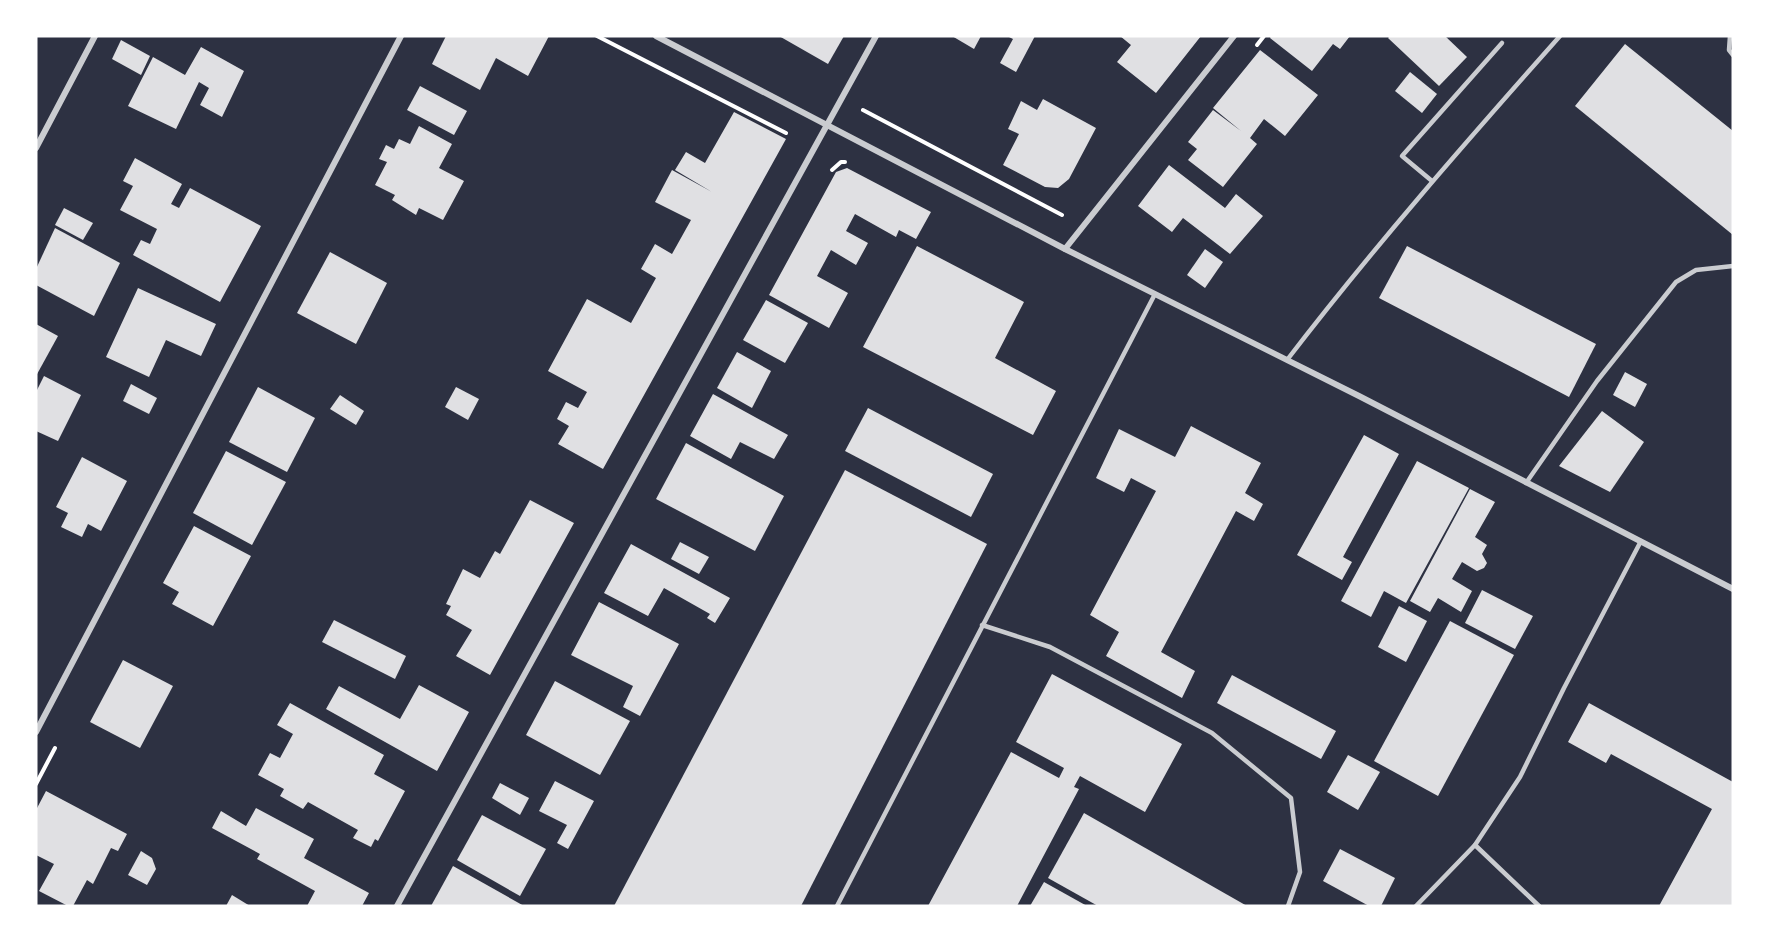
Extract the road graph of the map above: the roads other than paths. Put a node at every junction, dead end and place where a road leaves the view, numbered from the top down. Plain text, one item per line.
1 (95, 36) edge
2 (401, 36) edge
3 (657, 36) edge
4 (876, 36) edge
5 (1234, 36) edge
6 (1560, 36) edge
7 (1730, 36) edge
8 (1502, 43) dead end
9 (1733, 55) edge
10 (828, 124) junction
11 (36, 148) edge
12 (1432, 181) junction
13 (1065, 249) junction
14 (1733, 266) edge
15 (1155, 294) junction
16 (1287, 360) junction
17 (1526, 483) junction
18 (1641, 541) junction
19 (1733, 589) edge
20 (982, 625) junction
21 (36, 732) edge
22 (1475, 845) junction
23 (397, 906) edge
24 (837, 906) edge
25 (1288, 906) edge
26 (1416, 906) edge
27 (1539, 906) edge

1 - 11 street
2 - 21 street
3 - 10 street
4 - 10 street
5 - 13 street
6 - 12 lane
7 - 9 lane
8 - 12 lane
10 - 13 street
10 - 23 street
12 - 16 lane
13 - 15 street
14 - 17 lane
15 - 16 street
15 - 20 lane
16 - 17 street
17 - 18 street
18 - 19 street
18 - 22 lane
20 - 24 lane
20 - 25 lane
22 - 26 lane
22 - 27 lane

